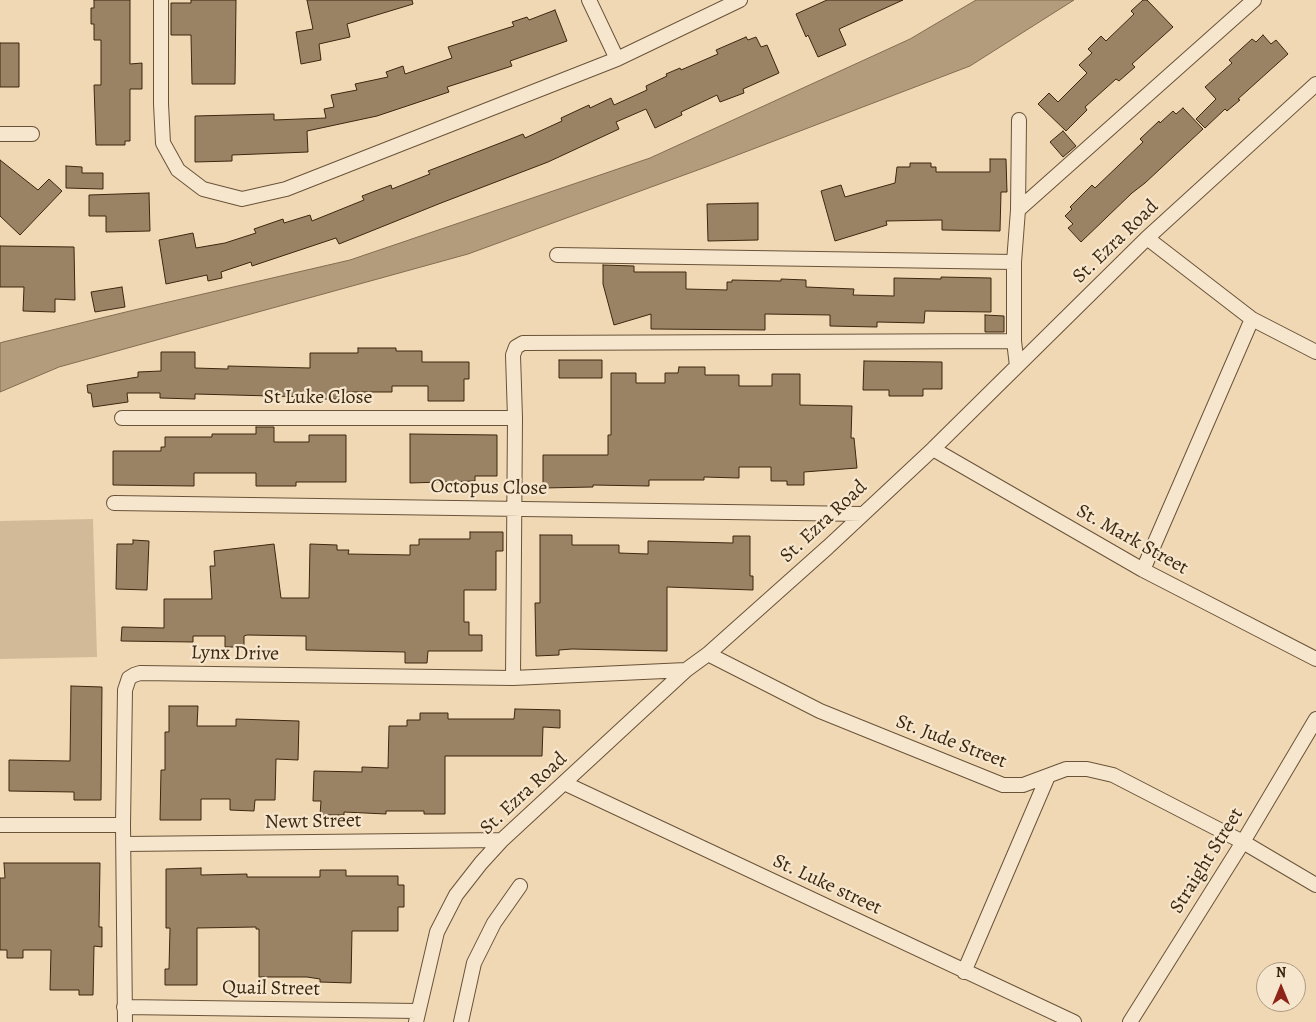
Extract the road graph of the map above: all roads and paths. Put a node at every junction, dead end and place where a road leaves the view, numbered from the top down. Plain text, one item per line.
1 (161, 0) edge
2 (589, 0) edge
3 (740, 0) edge
4 (1254, 0) edge
5 (617, 59) junction
6 (1316, 84) edge
7 (1019, 120) dead end
8 (0, 134) edge
9 (32, 134) dead end
10 (1018, 210) junction
11 (1147, 238) junction
12 (557, 254) dead end
13 (1014, 262) junction
14 (1252, 320) junction
15 (1014, 341) junction
16 (1316, 352) edge
17 (1017, 366) junction
18 (122, 418) dead end
19 (515, 418) junction
20 (933, 449) junction
21 (114, 503) dead end
22 (513, 508) junction
23 (863, 514) junction
24 (1143, 570) junction
25 (708, 654) junction
26 (1316, 659) edge
27 (686, 670) junction
28 (513, 678) junction
29 (1316, 719) edge
30 (1048, 776) junction
31 (564, 783) junction
32 (124, 824) junction
33 (0, 825) edge
34 (502, 840) junction
35 (1242, 842) junction
36 (124, 844) junction
37 (1316, 885) edge
38 (520, 886) dead end
39 (964, 972) junction
40 (124, 1007) junction
41 (1044, 1016) edge
42 (417, 1017) edge
43 (125, 1022) edge
44 (461, 1022) edge
45 (1074, 1022) edge
46 (1130, 1022) edge

1 - 5 street
2 - 5 street
3 - 5 street
4 - 10 street
6 - 11 street, St. Ezra Road
7 - 10 street
8 - 9 street
10 - 13 street
11 - 14 street
11 - 17 street, St. Ezra Road
12 - 13 street
13 - 15 street
14 - 16 street
14 - 24 street
15 - 17 street
15 - 19 street
17 - 20 street, St. Ezra Road
18 - 19 street, St Luke Close
19 - 22 street
20 - 23 street, St. Ezra Road
20 - 24 street, St. Mark Street
21 - 22 street, Octopus Close
22 - 23 street, Octopus Close
22 - 28 street
23 - 25 street, St. Ezra Road
24 - 26 street, St. Mark Street
25 - 27 street, St. Ezra Road
25 - 30 street, St. Jude Street
27 - 28 street, Lynx Drive
27 - 31 street, St. Ezra Road
28 - 32 street, Lynx Drive
29 - 35 street, Straight Street
30 - 35 street, St. Jude Street
30 - 39 street
31 - 34 street, St. Ezra Road
31 - 39 street, St. Luke street
32 - 33 street
32 - 36 street, Lynx Drive
34 - 36 street, Newt Street
34 - 42 street, St. Ezra Road
35 - 37 street, St. Jude Street
35 - 46 street, Straight Street
36 - 40 street, Lynx Drive
38 - 44 street
39 - 41 street, St. Luke street
40 - 42 street, Quail Street
40 - 43 street, Lynx Drive
41 - 45 street, St. Luke street

